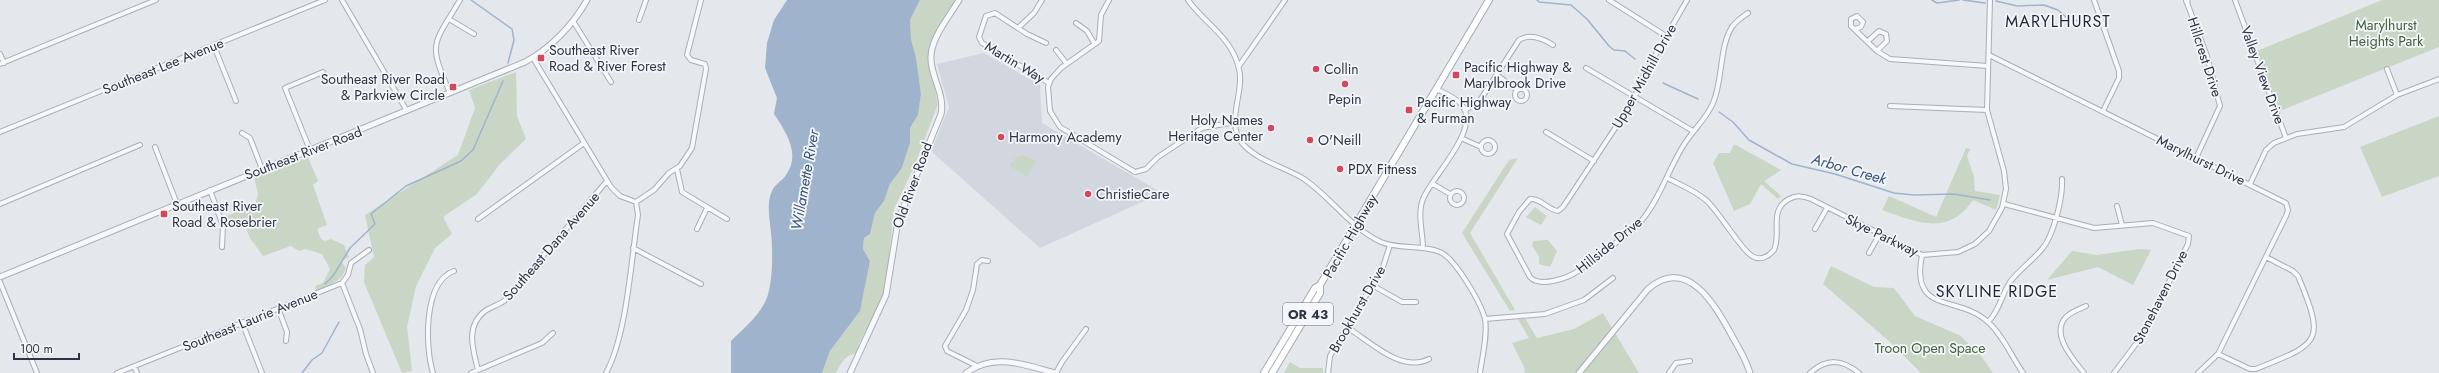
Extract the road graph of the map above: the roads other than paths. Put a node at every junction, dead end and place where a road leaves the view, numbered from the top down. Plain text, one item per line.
1 (156, 0) edge
2 (325, 0) edge
3 (342, 0) edge
4 (460, 0) edge
5 (587, 0) edge
6 (646, 0) edge
7 (701, 0) edge
8 (959, 0) edge
9 (1042, 0) edge
10 (1109, 0) edge
11 (1188, 0) edge
12 (1285, 0) edge
13 (1488, 0) edge
14 (1609, 0) edge
15 (1687, 0) edge
16 (1990, 0) edge
17 (2094, 0) edge
18 (2235, 0) edge
19 (2187, 1) edge
20 (1748, 13) dead end
21 (449, 19) junction
22 (638, 20) dead end
23 (573, 21) junction
24 (1076, 23) dead end
25 (1019, 27) junction
26 (1856, 29) dead end
27 (474, 34) dead end
28 (1666, 36) junction
29 (1868, 41) junction
30 (1046, 42) dead end
31 (1094, 43) junction
32 (1553, 45) dead end
33 (214, 46) junction
34 (1056, 50) dead end
35 (1877, 51) junction
36 (0, 54) edge
37 (1989, 55) junction
38 (533, 58) junction
39 (2, 64) edge
40 (1067, 64) junction
41 (1239, 66) junction
42 (1988, 66) junction
43 (1586, 68) dead end
44 (2387, 69) dead end
45 (323, 72) dead end
46 (1497, 74) junction
47 (2439, 79) edge
48 (611, 82) dead end
49 (1050, 83) junction
50 (1436, 89) junction
51 (1517, 90) dead end
52 (450, 93) junction
53 (2397, 95) junction
54 (1635, 97) junction
55 (236, 101) dead end
56 (1890, 106) dead end
57 (1465, 110) junction
58 (1987, 110) junction
59 (407, 111) junction
60 (2103, 111) junction
61 (1235, 122) junction
62 (1693, 131) junction
63 (0, 132) edge
64 (1546, 132) dead end
65 (242, 133) dead end
66 (1461, 138) junction
67 (2286, 138) junction
68 (584, 143) junction
69 (140, 145) dead end
70 (155, 147) dead end
71 (1481, 147) dead end
72 (310, 150) junction
73 (2196, 158) junction
74 (1594, 161) junction
75 (262, 168) junction
76 (677, 169) junction
77 (1668, 178) junction
78 (2062, 179) dead end
79 (607, 181) junction
80 (1433, 184) junction
81 (2250, 184) junction
82 (210, 190) junction
83 (1450, 194) dead end
84 (636, 202) junction
85 (0, 204) edge
86 (177, 204) junction
87 (2004, 204) junction
88 (2117, 206) dead end
89 (707, 208) junction
90 (1827, 208) junction
91 (1558, 211) joint
92 (2055, 218) junction
93 (478, 219) dead end
94 (727, 219) dead end
95 (2122, 225) junction
96 (1356, 226) junction
97 (697, 229) dead end
98 (1815, 229) dead end
99 (1879, 235) junction
100 (1390, 245) junction
101 (222, 247) dead end
102 (633, 248) junction
103 (1423, 248) junction
104 (369, 250) dead end
105 (1869, 254) dead end
106 (1922, 255) junction
107 (2266, 257) junction
108 (988, 261) dead end
109 (454, 271) dead end
110 (0, 277) edge
111 (1613, 278) dead end
112 (0, 282) edge
113 (342, 283) junction
114 (701, 284) dead end
115 (1320, 285) junction
116 (1372, 285) junction
117 (1416, 302) dead end
118 (2086, 306) dead end
119 (278, 308) junction
120 (1485, 319) junction
121 (242, 322) junction
122 (1988, 322) junction
123 (1348, 328) junction
124 (1086, 329) dead end
125 (553, 333) dead end
126 (286, 341) dead end
127 (2218, 354) junction
128 (1429, 359) dead end
129 (1690, 360) dead end
130 (134, 366) junction
131 (977, 366) junction
132 (478, 370) junction
133 (37, 373) edge
134 (117, 373) edge
135 (137, 373) edge
136 (262, 373) edge
137 (374, 373) edge
138 (433, 373) edge
139 (471, 373) edge
140 (606, 373) edge
141 (850, 373) edge
142 (966, 373) edge
143 (1056, 373) edge
144 (1264, 373) edge
145 (1272, 373) edge
146 (1328, 373) edge
147 (1480, 373) edge
148 (1579, 373) edge
149 (1669, 373) edge
150 (1750, 373) edge
151 (1810, 373) edge
152 (1859, 373) edge
153 (2022, 373) edge
154 (2084, 373) edge
155 (2114, 373) edge
156 (2198, 373) edge

1 - 39 street
2 - 33 street, Southeast Lee Avenue
3 - 59 street
4 - 21 street
5 - 23 street, Southeast River Road
6 - 22 street
7 - 76 street
8 - 141 street, Old River Road
9 - 25 street
10 - 31 street
11 - 41 street
12 - 41 street
13 - 50 main road, Pacific Highway / OR 43
14 - 28 street
15 - 28 street, Upper Midhill Drive
16 - 37 street
17 - 60 street
18 - 67 street, Valley View Drive
19 - 73 street, Hillcrest Drive
20 - 62 street, Hillside Drive
21 - 27 street
21 - 52 street
23 - 38 street, Southeast River Road
23 - 48 street
24 - 31 street
25 - 30 street, Martin Way
25 - 49 street, Martin Way
26 - 29 street
28 - 54 street, Upper Midhill Drive
29 - 35 street
29 - 35 street
31 - 40 street
32 - 46 street
33 - 55 street
33 - 63 street, Southeast Lee Avenue
34 - 40 street
35 - 42 street
36 - 39 street
37 - 42 street, Skye Parkway
37 - 60 street, Marylhurst Drive
38 - 52 street, Southeast River Road
38 - 68 street
40 - 49 street
41 - 61 street
42 - 58 street, Skye Parkway
43 - 54 street
44 - 53 street
45 - 72 street
46 - 51 street
46 - 57 street
47 - 53 street
49 - 61 street
50 - 57 street
50 - 96 main road, Pacific Highway / OR 43
52 - 59 street, Southeast River Road
53 - 67 street
54 - 62 street
54 - 74 street, Upper Midhill Drive
56 - 58 street
57 - 66 street
58 - 87 street, Skye Parkway
59 - 72 street, Southeast River Road
60 - 73 street, Marylhurst Drive
61 - 96 street
62 - 77 street, Hillside Drive
64 - 74 street
65 - 75 street
66 - 71 street
66 - 80 street
67 - 81 street, Valley View Drive
68 - 79 street
68 - 93 street
69 - 85 street
70 - 86 street
72 - 75 street, Southeast River Road
73 - 81 street, Marylhurst Drive
74 - 91 street, Upper Midhill Drive
75 - 82 street, Southeast River Road
76 - 84 street
76 - 89 street
77 - 90 street, Skye Parkway
77 - 91 street, Hillside Drive
78 - 92 street
79 - 84 street
79 - 132 street, Southeast Dana Avenue
80 - 83 street
80 - 103 street
81 - 107 street, Marylhurst Drive
82 - 86 street, Southeast River Road
82 - 101 street
84 - 102 street
86 - 110 street, Southeast River Road
87 - 92 street, Stonehaven Drive
87 - 106 street, Skye Parkway
88 - 95 street
89 - 94 street
89 - 97 street
90 - 98 street
90 - 99 street, Skye Parkway
92 - 95 street, Stonehaven Drive
92 - 122 street
95 - 155 street, Stonehaven Drive
96 - 100 street
96 - 115 main road, Pacific Highway / OR 43
99 - 105 street
99 - 106 street, Skye Parkway
100 - 103 street
100 - 116 street, Brookhurst Drive
102 - 114 street
102 - 140 street
103 - 120 street
104 - 113 street
106 - 122 street
107 - 127 street, Marylhurst Drive
107 - 127 street
108 - 131 street
109 - 138 street
111 - 120 street
112 - 133 street
113 - 119 street, Southeast Laurie Avenue
113 - 137 street
115 - 144 main road, Pacific Highway / OR 43
115 - 145 main road, Pacific Highway / OR 43
116 - 117 street
116 - 123 street, Brookhurst Drive
118 - 154 street
119 - 121 street, Southeast Laurie Avenue
119 - 126 street
120 - 147 street
121 - 130 street, Southeast Laurie Avenue
121 - 136 street
122 - 153 street
123 - 128 street
123 - 146 street, Brookhurst Drive
124 - 143 street
125 - 132 street
127 - 156 street, Marylhurst Drive
129 - 149 street
130 - 134 street, Southeast Laurie Avenue
130 - 135 street
131 - 142 street
131 - 143 street
132 - 139 street
148 - 150 street
151 - 152 street

